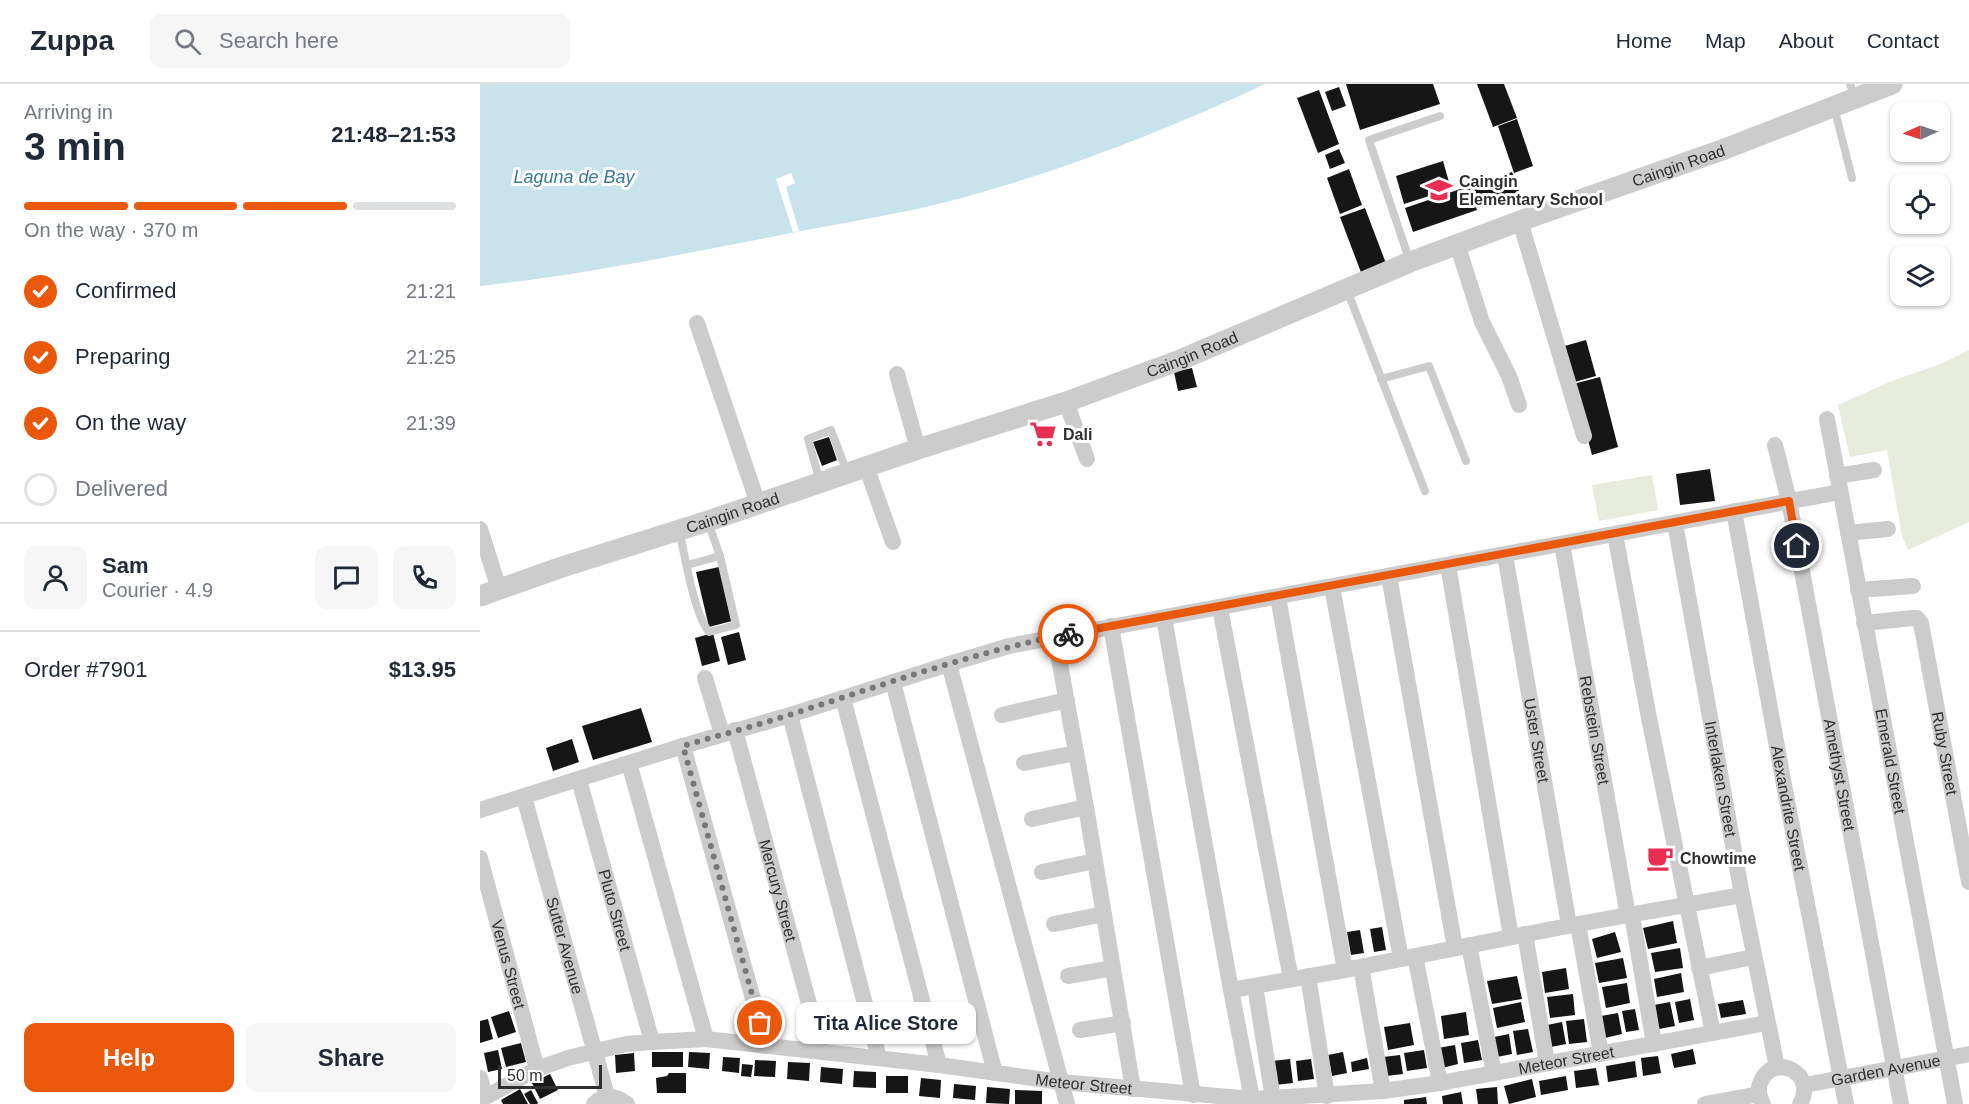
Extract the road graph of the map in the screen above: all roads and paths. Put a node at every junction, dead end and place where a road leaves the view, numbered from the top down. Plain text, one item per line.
1 (1892, 84) edge
2 (1852, 91) edge
3 (1834, 107) junction
4 (1440, 116) dead end
5 (1852, 178) dead end
6 (1520, 220) junction
7 (1457, 244) junction
8 (1410, 262) junction
9 (1347, 290) junction
10 (697, 323) dead end
11 (897, 374) dead end
12 (1381, 379) junction
13 (1066, 402) junction
14 (1519, 405) dead end
15 (1827, 419) dead end
16 (1584, 436) dead end
17 (1775, 445) dead end
18 (918, 449) junction
19 (1087, 459) dead end
20 (1466, 461) dead end
21 (857, 470) junction
22 (1874, 470) dead end
23 (820, 482) junction
24 (1839, 484) junction
25 (1425, 491) dead end
26 (1789, 501) junction
27 (758, 504) junction
28 (1734, 511) junction
29 (708, 521) junction
30 (1675, 523) junction
31 (480, 529) edge
32 (1888, 529) dead end
33 (680, 530) junction
34 (1848, 533) junction
35 (1615, 534) junction
36 (893, 542) dead end
37 (1562, 544) junction
38 (1505, 555) junction
39 (720, 556) junction
40 (687, 565) junction
41 (1448, 565) junction
42 (1389, 576) junction
43 (1332, 586) junction
44 (1913, 586) dead end
45 (1858, 590) junction
46 (489, 593) edge
47 (1278, 597) junction
48 (1220, 608) junction
49 (1164, 618) junction
50 (1864, 624) junction
51 (1111, 626) junction
52 (1055, 637) junction
53 (949, 664) junction
54 (705, 678) dead end
55 (893, 682) junction
56 (843, 698) junction
57 (1067, 700) junction
58 (790, 715) junction
59 (1002, 715) dead end
60 (728, 732) junction
61 (683, 746) junction
62 (1077, 753) junction
63 (629, 763) junction
64 (1024, 764) dead end
65 (579, 780) junction
66 (524, 797) junction
67 (1086, 807) junction
68 (480, 810) edge
69 (1032, 819) dead end
70 (480, 858) edge
71 (1095, 861) junction
72 (1042, 872) dead end
73 (1969, 882) edge
74 (1742, 895) junction
75 (1686, 905) junction
76 (1104, 914) junction
77 (1630, 916) junction
78 (1054, 924) dead end
79 (1573, 924) junction
80 (1518, 935) junction
81 (1462, 946) junction
82 (1408, 957) junction
83 (1754, 957) junction
84 (1113, 968) junction
85 (1353, 968) junction
86 (1699, 968) junction
87 (1068, 976) dead end
88 (1299, 978) junction
89 (1255, 986) junction
90 (1231, 990) junction
91 (1123, 1023) junction
92 (1767, 1023) junction
93 (1080, 1030) dead end
94 (1713, 1033) junction
95 (706, 1040) junction
96 (652, 1042) junction
97 (1654, 1044) junction
98 (766, 1046) junction
99 (595, 1051) junction
100 (822, 1052) junction
101 (1601, 1054) junction
102 (1969, 1054) edge
103 (879, 1058) junction
104 (1947, 1058) junction
105 (1547, 1063) junction
106 (939, 1065) junction
107 (1777, 1067) junction
108 (1894, 1068) junction
109 (537, 1069) junction
110 (995, 1073) junction
111 (1494, 1073) junction
112 (480, 1078) edge
113 (1841, 1078) junction
114 (1061, 1082) junction
115 (1440, 1083) junction
116 (1804, 1085) junction
117 (1133, 1089) junction
118 (1383, 1091) junction
119 (1193, 1095) junction
120 (1327, 1096) junction
121 (482, 1098) edge
122 (1252, 1099) junction
123 (1273, 1099) junction
124 (1761, 1099) edge
125 (600, 1100) edge
126 (627, 1104) edge
127 (1067, 1104) edge
128 (1705, 1104) edge
129 (1800, 1104) edge
130 (1846, 1104) edge
131 (1901, 1104) edge
132 (1955, 1104) edge

1 - 2 street, Caingin Road
2 - 3 street, Caingin Road
3 - 5 lane
3 - 6 street, Caingin Road
4 - 8 lane
6 - 7 street, Caingin Road
6 - 16 street
7 - 8 street, Caingin Road
7 - 14 street
8 - 9 street, Caingin Road
9 - 12 lane
9 - 13 street, Caingin Road
10 - 27 street
11 - 18 street
12 - 20 lane
12 - 25 lane
13 - 18 street, Caingin Road
13 - 19 street
15 - 24 street, Emerald Street
17 - 26 street, Amethyst Street
18 - 21 street, Caingin Road
21 - 23 street, Caingin Road
21 - 23 lane
21 - 36 street
22 - 24 street
23 - 27 street, Caingin Road
24 - 26 street
24 - 34 street, Emerald Street
26 - 28 street
26 - 108 street, Amethyst Street
27 - 29 street, Caingin Road
28 - 30 street
28 - 113 street, Alexandrite Street
29 - 33 street, Caingin Road
29 - 39 lane
30 - 35 street
30 - 74 street, Interlaken Street
31 - 46 street
32 - 34 street
33 - 40 lane
33 - 46 street, Caingin Road
34 - 45 street, Emerald Street
35 - 37 street
35 - 75 street
37 - 38 street
37 - 77 street, Rebstein Street
38 - 41 street
38 - 79 street, Uster Street
39 - 40 lane
39 - 40 lane
41 - 42 street
41 - 80 street
42 - 43 street
42 - 81 street
43 - 47 street
43 - 82 street
44 - 45 street
45 - 50 street, Emerald Street
47 - 48 street
47 - 85 street
48 - 49 street
48 - 88 street
49 - 51 street
49 - 90 street
50 - 73 street, Ruby Street
50 - 104 street, Emerald Street
51 - 52 street
51 - 119 street
52 - 53 street
52 - 57 street
53 - 55 street
53 - 114 street
54 - 60 street, Mercury Street
55 - 56 street
55 - 110 street
56 - 58 street
56 - 106 street
57 - 59 street
57 - 62 street
58 - 60 street
58 - 103 street
60 - 61 street
60 - 100 street, Mercury Street
61 - 63 street
61 - 98 street
62 - 64 street
62 - 67 street
63 - 65 street
63 - 95 street
65 - 66 street
65 - 96 street, Pluto Street
66 - 68 street
66 - 99 street, Sutter Avenue
67 - 69 street
67 - 71 street
70 - 109 street, Venus Street
71 - 72 street
71 - 76 street
74 - 75 street
74 - 83 street, Interlaken Street
75 - 77 street
75 - 86 street
76 - 78 street
76 - 84 street
77 - 79 street
77 - 97 street, Rebstein Street
79 - 80 street
79 - 101 street, Uster Street
80 - 81 street
80 - 105 street
81 - 82 street
81 - 111 street
82 - 85 street
82 - 115 street
83 - 86 street
83 - 92 street, Interlaken Street
84 - 87 street
84 - 91 street
85 - 88 street
85 - 118 street
86 - 94 street
88 - 89 street
88 - 120 street
89 - 90 street
89 - 123 street
90 - 122 street
91 - 93 street
91 - 117 street
92 - 94 street, Meteor Street
92 - 107 street, Interlaken Street
94 - 97 street, Meteor Street
95 - 96 street, Meteor Street
95 - 98 street, Meteor Street
96 - 99 street, Meteor Street
97 - 101 street, Meteor Street
98 - 100 street, Meteor Street
99 - 109 street, Meteor Street
99 - 125 street, Sutter Avenue
100 - 103 street, Meteor Street
101 - 105 street, Meteor Street
102 - 104 street, Garden Avenue
103 - 106 street, Meteor Street
104 - 108 street, Garden Avenue
104 - 132 street, Emerald Street
105 - 111 street, Meteor Street
106 - 110 street, Meteor Street
107 - 116 street
107 - 124 street
108 - 113 street, Garden Avenue
108 - 131 street, Amethyst Street
109 - 121 street, Meteor Street
110 - 114 street, Meteor Street
111 - 115 street, Meteor Street
112 - 121 street
113 - 116 street, Garden Avenue
113 - 130 street, Alexandrite Street
114 - 117 street, Meteor Street
114 - 127 street
115 - 118 street, Meteor Street
116 - 129 street
117 - 119 street, Meteor Street
118 - 120 street, Meteor Street
119 - 122 street, Meteor Street
120 - 123 street, Meteor Street
122 - 123 street, Meteor Street
124 - 128 street
125 - 126 street

